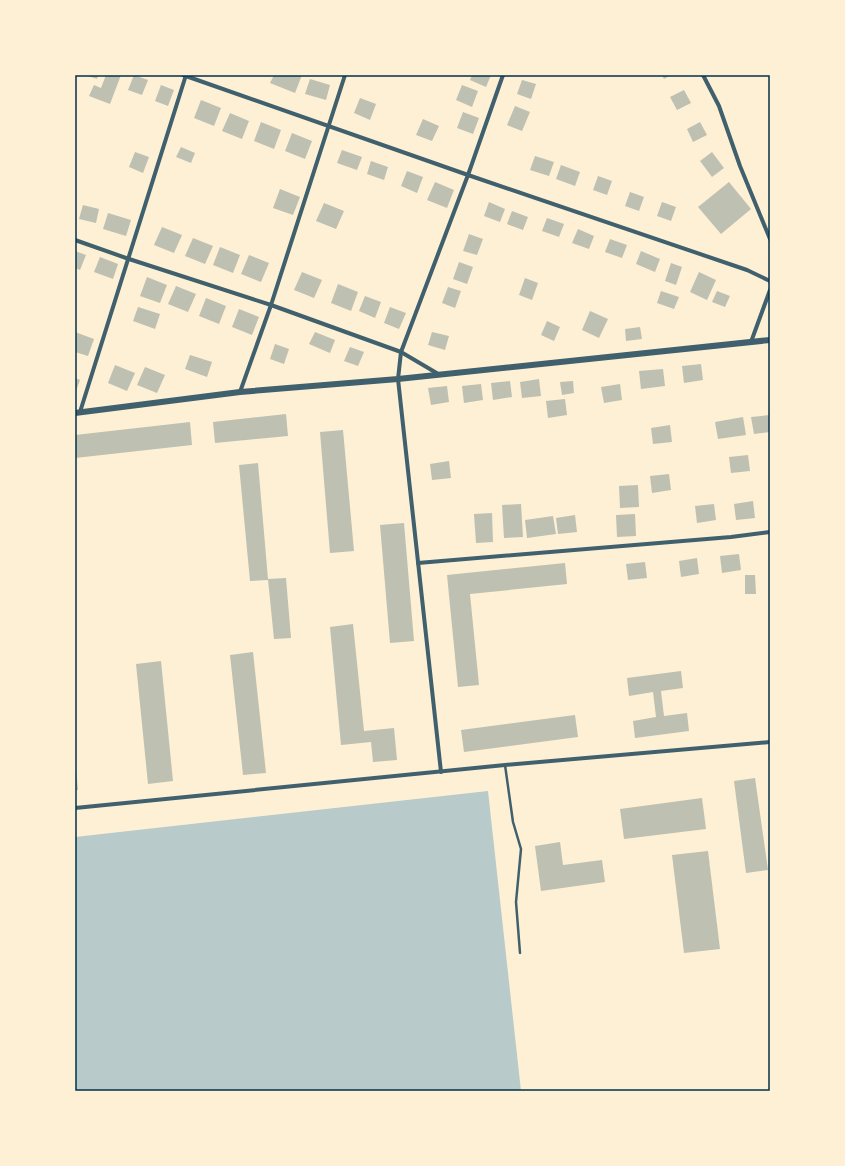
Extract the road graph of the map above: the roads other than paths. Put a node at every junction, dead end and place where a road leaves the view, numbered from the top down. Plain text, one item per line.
1 (185, 75) edge
2 (345, 75) edge
3 (502, 75) edge
4 (703, 75) edge
5 (328, 126) junction
6 (468, 175) junction
7 (770, 239) edge
8 (75, 240) edge
9 (129, 260) junction
10 (770, 281) edge
11 (770, 290) edge
12 (271, 305) junction
13 (770, 340) edge
14 (751, 342) junction
15 (401, 352) junction
16 (440, 375) junction
17 (398, 379) junction
18 (240, 392) junction
19 (78, 413) edge
20 (770, 532) edge
21 (418, 563) junction
22 (770, 742) edge
23 (505, 765) junction
24 (441, 772) junction
25 (75, 808) edge
26 (520, 953) dead end

1 - 5 street
1 - 9 street
2 - 5 street
3 - 6 street
4 - 7 street
5 - 6 street
5 - 12 street
6 - 10 street
6 - 15 street
8 - 9 street
9 - 12 street
9 - 19 street
11 - 14 street
12 - 15 street
12 - 18 street
13 - 14 street
14 - 16 street
15 - 16 street
15 - 17 street
16 - 17 street
17 - 18 street
17 - 21 street
18 - 19 street
20 - 21 street
21 - 24 street
22 - 23 street
23 - 24 street
23 - 26 lane
24 - 25 street

